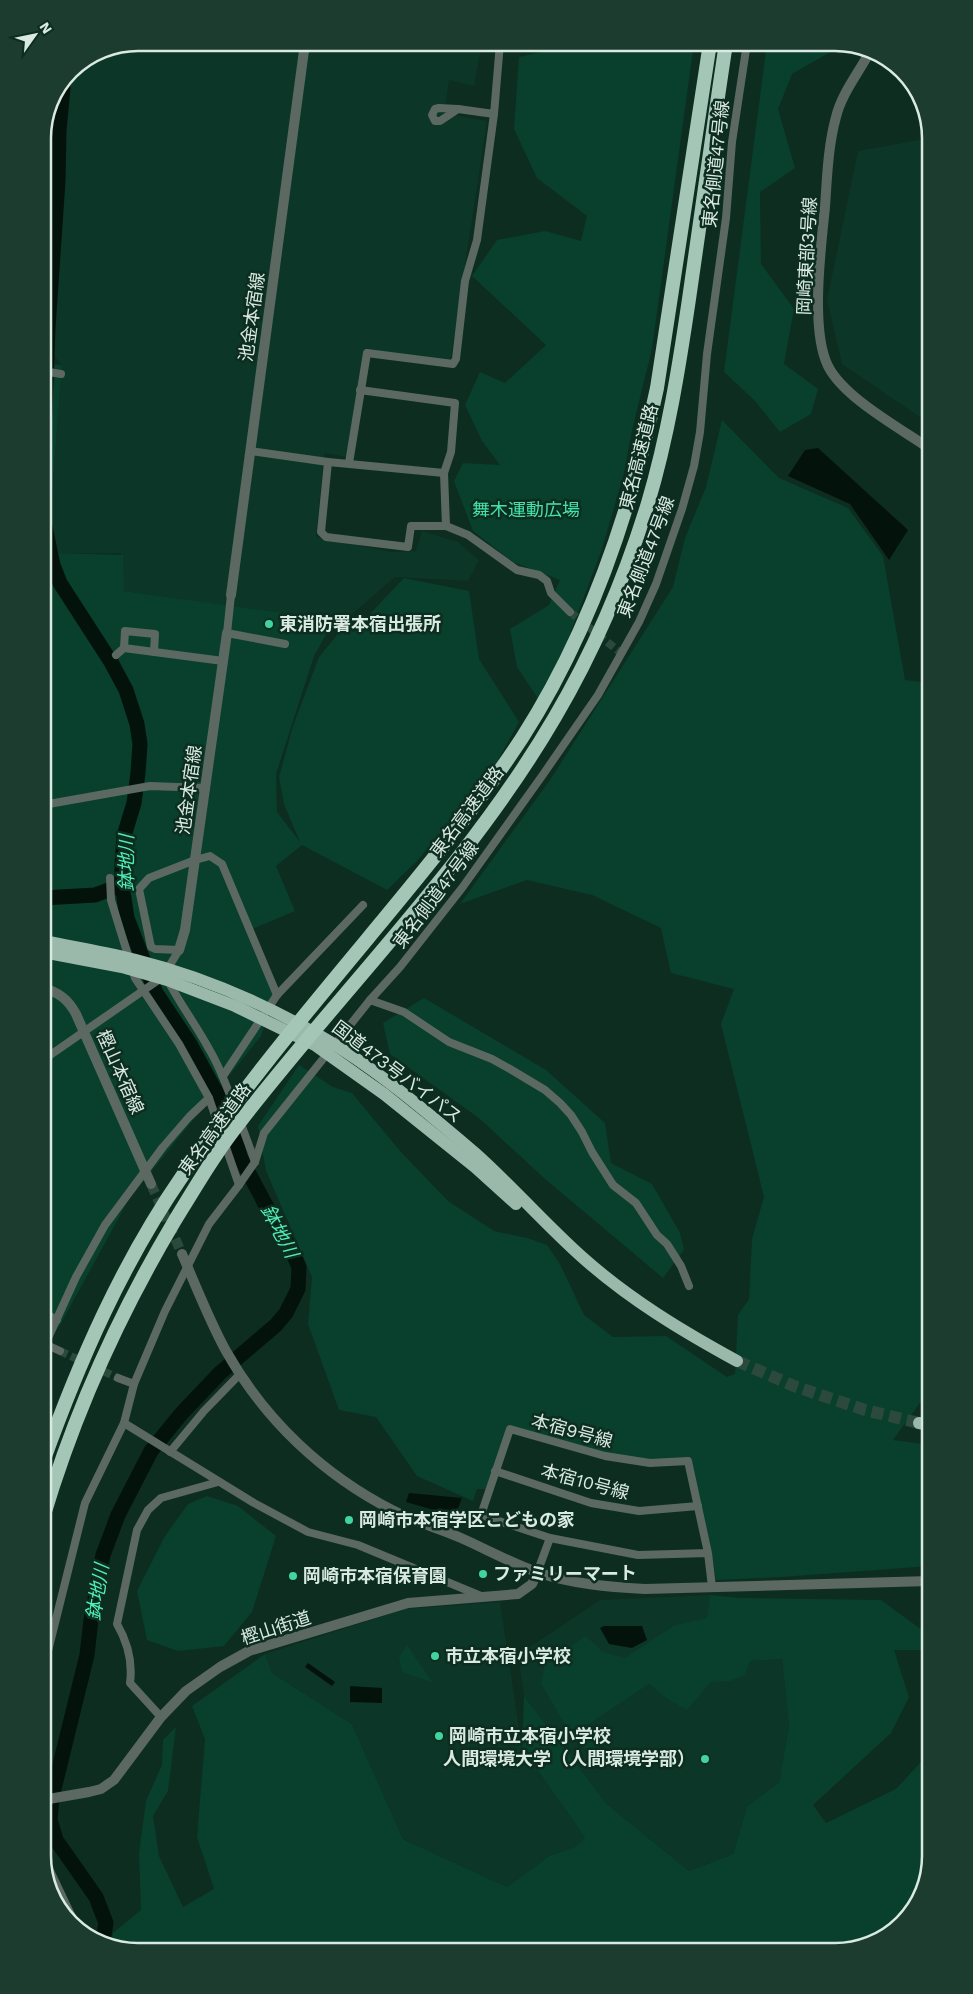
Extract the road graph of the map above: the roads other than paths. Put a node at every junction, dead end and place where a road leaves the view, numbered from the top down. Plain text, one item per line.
1 (304, 51) edge
2 (499, 51) edge
3 (709, 51) edge
4 (725, 51) edge
5 (746, 51) edge
6 (866, 57) edge
7 (458, 109) dead end
8 (494, 114) junction
9 (51, 372) edge
10 (62, 374) dead end
11 (360, 390) junction
12 (922, 443) edge
13 (250, 451) junction
14 (328, 462) junction
15 (349, 463) junction
16 (444, 473) junction
17 (446, 526) junction
18 (231, 595) joint
19 (570, 612) tunnel mouth
20 (227, 634) junction
21 (285, 644) dead end
22 (124, 648) junction
23 (154, 652) junction
24 (116, 655) dead end
25 (223, 661) junction
26 (206, 788) junction
27 (51, 804) edge
28 (195, 860) junction
29 (110, 878) dead end
30 (363, 905) dead end
31 (51, 943) edge
32 (179, 950) junction
33 (51, 953) edge
34 (94, 956) junction
35 (164, 972) junction
36 (51, 991) edge
37 (143, 991) junction
38 (276, 995) junction
39 (370, 1000) junction
40 (84, 1030) junction
41 (51, 1054) edge
42 (223, 1076) junction
43 (209, 1098) junction
44 (255, 1162) junction
45 (146, 1170) junction
46 (151, 1184) tunnel mouth
47 (240, 1186) junction
48 (182, 1254) tunnel mouth
49 (187, 1266) junction
50 (689, 1286) dead end
51 (51, 1317) edge
52 (57, 1320) junction
53 (51, 1332) edge
54 (51, 1349) edge
55 (60, 1351) tunnel mouth
56 (737, 1361) tunnel mouth
57 (239, 1372) junction
58 (118, 1378) tunnel mouth
59 (134, 1384) junction
60 (124, 1423) junction
61 (51, 1440) edge
62 (170, 1452) junction
63 (495, 1471) junction
64 (218, 1482) junction
65 (51, 1491) edge
66 (698, 1506) junction
67 (550, 1538) junction
68 (708, 1553) junction
69 (537, 1572) junction
70 (922, 1581) edge
71 (712, 1587) junction
72 (483, 1596) junction
73 (51, 1636) edge
74 (161, 1717) junction
75 (51, 1799) edge
76 (57, 1886) edge
77 (64, 1901) edge

1 - 13 street, 池金本宿線
2 - 8 street
3 - 61 highway, 東名高速道路
4 - 65 highway, 東名高速道路
5 - 39 street, 東名側道47号線
6 - 12 street, 岡崎東部3号線
7 - 8 street
8 - 11 street
9 - 10 street
11 - 15 street
11 - 16 street
13 - 14 street
13 - 18 street, 池金本宿線
14 - 15 street
14 - 17 street
15 - 16 street
16 - 17 street
17 - 19 street
18 - 20 street
20 - 21 street
20 - 25 street, 池金本宿線
22 - 23 street
22 - 23 street
22 - 24 street
23 - 25 street
25 - 26 street, 池金本宿線
26 - 27 street
26 - 28 street, 池金本宿線
28 - 32 street, 池金本宿線
28 - 32 street
28 - 38 street
29 - 37 street
30 - 38 street
31 - 34 highway, 国道473号バイパス
32 - 35 street
33 - 34 highway, 国道473号バイパス
34 - 56 highway, 国道473号バイパス
35 - 37 street
35 - 42 street
36 - 40 street, 樫山本宿線
37 - 40 street
37 - 43 street
38 - 42 street
39 - 44 street, 東名側道47号線
39 - 50 street
40 - 41 street
40 - 45 street, 樫山本宿線
42 - 44 street
43 - 45 street
43 - 47 street
44 - 47 street, 東名側道47号線
45 - 46 street, 樫山本宿線
45 - 52 street
47 - 49 street, 東名側道47号線
48 - 49 street
49 - 57 street
49 - 59 street, 東名側道47号線
51 - 52 street
52 - 53 street
54 - 55 street
57 - 62 street
57 - 69 street
58 - 59 street
59 - 60 street, 東名側道47号線
60 - 62 street
60 - 73 street, 東名側道47号線
62 - 64 street
63 - 66 street, 本宿10号線
63 - 66 street, 本宿9号線
63 - 67 street, 本宿9号線
64 - 72 street
64 - 74 street
66 - 68 street, 本宿9号線
67 - 68 street
67 - 69 street
68 - 71 street
69 - 71 street
69 - 72 street, 樫山街道
70 - 71 street
72 - 74 street, 樫山街道
74 - 75 street, 樫山街道
76 - 77 street

